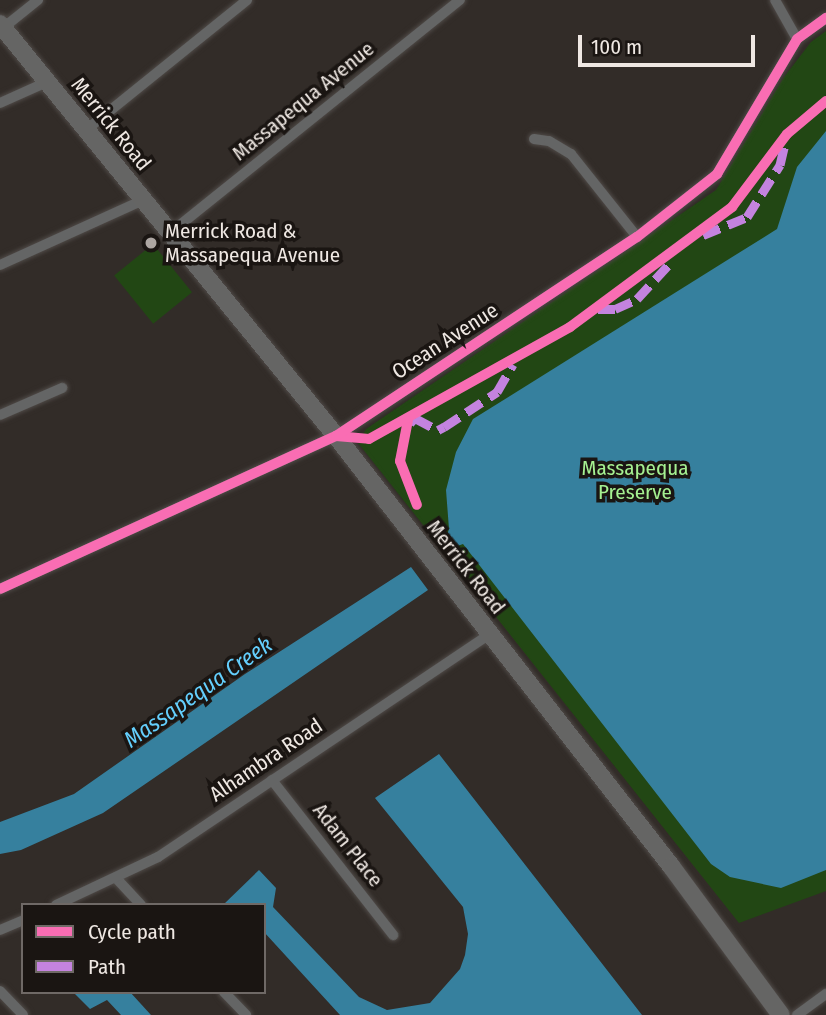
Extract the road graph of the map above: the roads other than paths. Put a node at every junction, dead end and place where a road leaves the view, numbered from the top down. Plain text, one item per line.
1 (38, 0) edge
2 (247, 0) edge
3 (775, 0) edge
4 (456, 1) edge
5 (826, 18) edge
6 (2, 26) edge
7 (797, 39) junction
8 (47, 82) junction
9 (0, 103) edge
10 (86, 130) junction
11 (534, 139) dead end
12 (144, 200) junction
13 (170, 233) junction
14 (637, 237) junction
15 (0, 265) edge
16 (62, 388) dead end
17 (0, 415) edge
18 (336, 436) junction
19 (0, 589) edge
20 (490, 634) junction
21 (272, 780) junction
22 (116, 878) junction
23 (60, 903) edge
24 (139, 903) edge
25 (21, 921) edge
26 (0, 930) edge
27 (393, 935) dead end
28 (0, 991) edge
29 (226, 994) edge
30 (826, 994) edge
31 (23, 1015) edge
32 (246, 1015) edge
33 (781, 1015) edge
34 (796, 1015) edge

1 - 6 street
2 - 10 street
3 - 7 street
4 - 13 street, Massapequa Avenue
5 - 7 street, Ocean Avenue
6 - 8 main road, Merrick Road
7 - 14 street, Ocean Avenue
8 - 9 street
8 - 10 main road, Merrick Road
10 - 12 main road, Merrick Road
11 - 14 street
12 - 13 main road, Merrick Road
12 - 15 street
13 - 18 main road, Merrick Road
14 - 18 street, Ocean Avenue
16 - 17 street
18 - 19 street, Ocean Avenue
18 - 20 main road, Merrick Road
20 - 21 street, Alhambra Road
20 - 33 main road, Merrick Road
21 - 22 street, Alhambra Road
21 - 27 street, Adam Place
22 - 23 street, Alhambra Road
22 - 24 street
25 - 26 street
28 - 31 street
29 - 32 street
30 - 34 street

